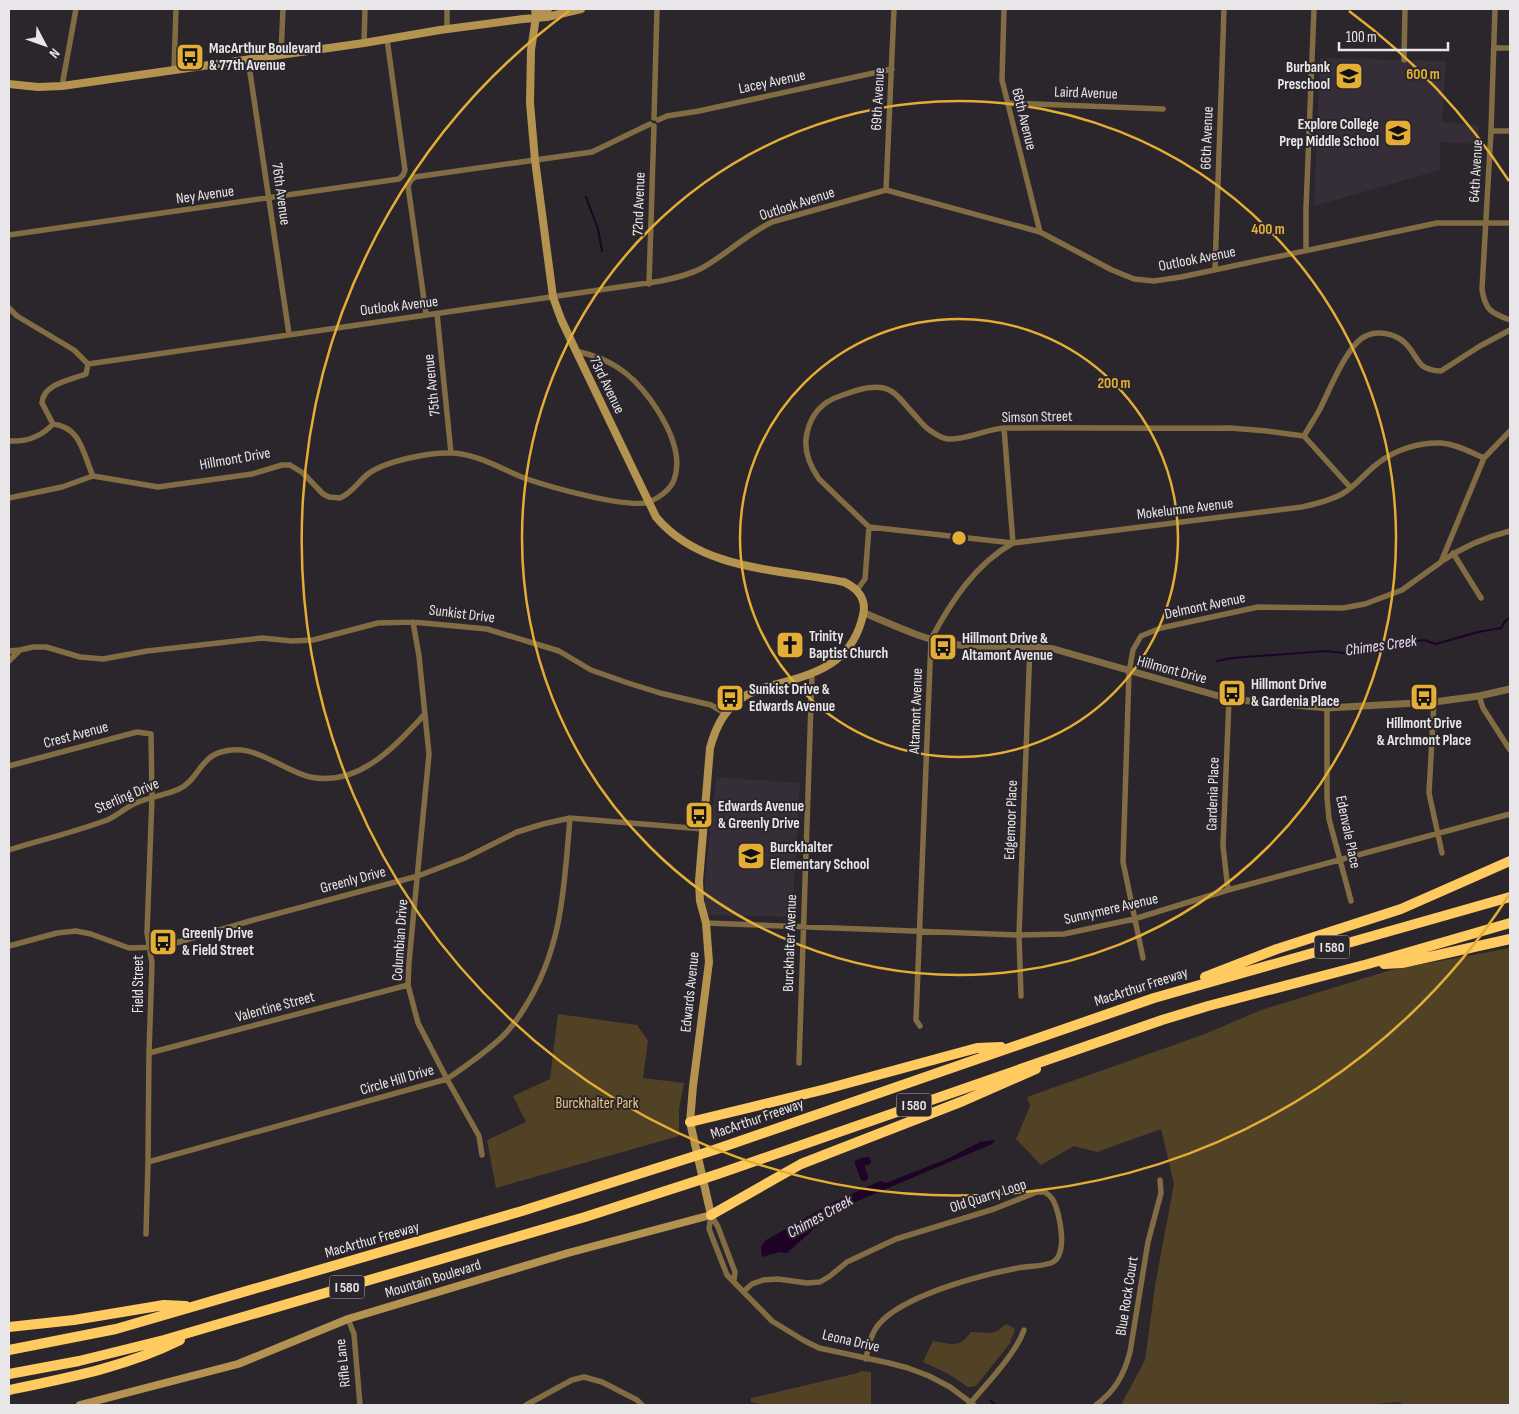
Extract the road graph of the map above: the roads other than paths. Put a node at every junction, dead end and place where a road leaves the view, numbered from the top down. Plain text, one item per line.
1 (76, 9) edge
2 (176, 9) edge
3 (283, 9) edge
4 (365, 9) edge
5 (447, 9) edge
6 (536, 9) edge
7 (542, 9) edge
8 (548, 9) edge
9 (565, 9) edge
10 (581, 9) edge
11 (657, 9) edge
12 (894, 9) edge
13 (1004, 9) edge
14 (1224, 9) edge
15 (1314, 9) edge
16 (1405, 9) edge
17 (1495, 9) edge
18 (557, 15) junction
19 (536, 17) junction
20 (447, 29) junction
21 (386, 39) junction
22 (364, 43) junction
23 (1494, 48) junction
24 (1510, 48) edge
25 (282, 54) junction
26 (248, 59) junction
27 (1404, 60) dead end
28 (174, 69) junction
29 (892, 70) junction
30 (9, 84) edge
31 (62, 86) junction
32 (1009, 103) junction
33 (1163, 108) dead end
34 (656, 119) junction
35 (652, 125) junction
36 (1491, 131) junction
37 (1510, 131) edge
38 (535, 160) junction
39 (886, 190) junction
40 (269, 198) junction
41 (1486, 222) junction
42 (1510, 223) edge
43 (1040, 232) junction
44 (9, 235) edge
45 (1306, 250) junction
46 (1215, 269) junction
47 (649, 284) junction
48 (553, 297) junction
49 (9, 308) edge
50 (426, 314) junction
51 (438, 314) junction
52 (1510, 320) edge
53 (1510, 330) edge
54 (288, 334) junction
55 (576, 351) junction
56 (88, 364) junction
57 (53, 424) junction
58 (1004, 428) junction
59 (1510, 431) edge
60 (1304, 436) junction
61 (9, 441) edge
62 (451, 453) junction
63 (1484, 458) junction
64 (92, 476) junction
65 (1350, 487) junction
66 (9, 498) edge
67 (649, 502) junction
68 (869, 527) junction
69 (1510, 531) edge
70 (1013, 543) junction
71 (1453, 553) junction
72 (1441, 562) junction
73 (857, 590) junction
74 (1481, 598) dead end
75 (864, 613) junction
76 (413, 622) junction
77 (931, 639) junction
78 (1030, 646) junction
79 (20, 650) junction
80 (9, 651) edge
81 (9, 661) edge
82 (1129, 672) junction
83 (812, 674) junction
84 (1510, 689) edge
85 (1479, 696) junction
86 (1229, 699) junction
87 (1434, 702) junction
88 (1327, 708) junction
89 (725, 713) junction
90 (424, 715) junction
91 (151, 734) joint
92 (1510, 750) edge
93 (9, 766) edge
94 (152, 797) junction
95 (1510, 814) edge
96 (570, 818) junction
97 (703, 829) junction
98 (1437, 834) junction
99 (9, 850) edge
100 (1442, 853) dead end
101 (1341, 860) junction
102 (1510, 861) edge
103 (418, 876) junction
104 (1228, 890) junction
105 (1510, 897) edge
106 (1351, 901) dead end
107 (1134, 919) junction
108 (1510, 923) edge
109 (706, 924) junction
110 (803, 927) junction
111 (920, 931) junction
112 (1019, 935) junction
113 (1510, 939) edge
114 (9, 946) edge
115 (150, 948) junction
116 (1142, 958) dead end
117 (1368, 964) junction
118 (408, 985) junction
119 (1021, 996) dead end
120 (1154, 998) junction
121 (920, 1026) dead end
122 (1111, 1036) junction
123 (1012, 1047) junction
124 (149, 1053) junction
125 (799, 1063) dead end
126 (447, 1079) junction
127 (690, 1122) junction
128 (482, 1155) dead end
129 (148, 1162) junction
130 (1160, 1180) dead end
131 (711, 1215) junction
132 (146, 1234) dead end
133 (744, 1291) junction
134 (197, 1306) junction
135 (348, 1319) junction
136 (9, 1327) edge
137 (203, 1328) junction
138 (1024, 1330) dead end
139 (9, 1350) edge
140 (866, 1359) junction
141 (9, 1374) edge
142 (9, 1390) edge
143 (971, 1404) edge
144 (80, 1405) edge
145 (360, 1405) edge
146 (526, 1405) edge
147 (642, 1405) edge
148 (1096, 1405) edge

1 - 31 street
2 - 28 street
3 - 25 street
4 - 22 street
5 - 20 street
6 - 19 main road, 73rd Avenue
7 - 19 main road, 73rd Avenue
8 - 19 main road
9 - 18 main road
10 - 18 main road
11 - 34 street
12 - 29 street, 69th Avenue
13 - 32 street, 68th Avenue
14 - 46 street, 66th Avenue
15 - 45 street
16 - 27 street
17 - 23 street, 64th Avenue
18 - 19 main road
19 - 20 main road
19 - 38 main road, 73rd Avenue
20 - 21 main road
21 - 22 main road
21 - 40 street, Ney Avenue
22 - 25 main road
23 - 24 street
23 - 36 street, 64th Avenue
25 - 26 main road
26 - 28 main road
26 - 40 street, 76th Avenue
28 - 31 main road
29 - 34 street, Lacey Avenue
29 - 39 street, 69th Avenue
30 - 31 main road
32 - 33 street, Laird Avenue
32 - 43 street, 68th Avenue
34 - 35 street
35 - 38 street
35 - 47 street, 72nd Avenue
36 - 37 street
36 - 41 street, 64th Avenue
38 - 48 main road, 73rd Avenue
38 - 50 street
39 - 43 street, Outlook Avenue
39 - 47 street, Outlook Avenue
40 - 44 street, Ney Avenue
40 - 54 street, 76th Avenue
41 - 42 street, Outlook Avenue
41 - 45 street, Outlook Avenue
41 - 52 street, 64th Avenue
43 - 46 street, Outlook Avenue
45 - 46 street, Outlook Avenue
47 - 48 street, Outlook Avenue
48 - 51 street, Outlook Avenue
48 - 55 main road, 73rd Avenue
49 - 56 street
50 - 51 street, Outlook Avenue
50 - 54 street, Outlook Avenue
51 - 62 street, 75th Avenue
53 - 60 street
54 - 56 street, Outlook Avenue
55 - 67 main road, 73rd Avenue
55 - 67 street
56 - 57 street
57 - 61 street
57 - 64 street
58 - 60 street, Simson Street
58 - 68 street, Simson Street
58 - 70 street
59 - 63 street
60 - 65 street
62 - 64 street, Hillmont Drive
62 - 67 street, Hillmont Drive
63 - 65 street, Mokelumne Avenue
63 - 72 street
64 - 66 street, Hillmont Drive
65 - 70 street, Mokelumne Avenue
67 - 73 main road, 73rd Avenue
68 - 70 street, Mokelumne Avenue
68 - 73 street
69 - 71 street, Delmont Avenue
70 - 77 street, Altamont Avenue
71 - 72 street, Delmont Avenue
71 - 74 street
72 - 82 street, Delmont Avenue
73 - 75 main road
75 - 77 street, Hillmont Drive
75 - 83 main road
76 - 79 street, Sunkist Drive
76 - 89 street, Sunkist Drive
76 - 90 street, Columbian Drive
77 - 78 street, Hillmont Drive
77 - 111 street, Altamont Avenue
78 - 82 street, Hillmont Drive
78 - 112 street, Edgemoor Place
79 - 80 street, Sunkist Drive
79 - 81 street
82 - 86 street, Hillmont Drive
82 - 107 street, Delmont Avenue
83 - 89 main road
83 - 110 street, Burckhalter Avenue
84 - 85 street, Hillmont Drive
85 - 87 street, Hillmont Drive
85 - 92 street
86 - 88 street, Hillmont Drive
86 - 104 street, Gardenia Place
87 - 88 street, Hillmont Drive
87 - 98 street
88 - 101 street, Edenvale Place
89 - 97 main road, Edwards Avenue
90 - 94 street, Sterling Drive
90 - 103 street, Columbian Drive
91 - 93 street, Crest Avenue
91 - 94 street, Field Street
94 - 99 street, Sterling Drive
94 - 115 street, Field Street
95 - 98 street, Sunnymere Avenue
96 - 97 street, Greenly Drive
96 - 103 street, Greenly Drive
96 - 126 street, Circle Hill Drive
97 - 109 main road, Edwards Avenue
98 - 100 street
98 - 101 street, Sunnymere Avenue
101 - 104 street, Sunnymere Avenue
101 - 106 street, Edenvale Place
102 - 120 highway
103 - 115 street, Greenly Drive
103 - 118 street, Columbian Drive
104 - 107 street, Sunnymere Avenue
105 - 120 highway, MacArthur Freeway / I 580
107 - 112 street, Sunnymere Avenue
107 - 116 street, Delmont Avenue
108 - 117 highway, I 580
109 - 110 street, Sunnymere Avenue
109 - 127 main road, Edwards Avenue
110 - 111 street, Sunnymere Avenue
110 - 125 street, Burckhalter Avenue
111 - 112 street, Sunnymere Avenue
111 - 121 street, Altamont Avenue
112 - 119 street, Edgemoor Place
113 - 117 highway
114 - 115 street, Greenly Drive
115 - 124 street, Field Street
117 - 122 highway, I 580
118 - 124 street, Valentine Street
118 - 126 street, Columbian Drive
120 - 123 highway, MacArthur Freeway / I 580
122 - 131 highway
122 - 137 highway, I 580
123 - 127 highway
123 - 134 highway, MacArthur Freeway / I 580
124 - 129 street, Field Street
126 - 128 street, Columbian Drive
126 - 129 street, Circle Hill Drive
127 - 131 main road, Edwards Avenue
129 - 132 street, Field Street
130 - 148 street, Blue Rock Court
131 - 133 street, Leona Drive
131 - 135 main road, Mountain Boulevard
133 - 140 street, Leona Drive
133 - 140 street, Old Quarry Loop
134 - 136 highway
134 - 139 highway, MacArthur Freeway / I 580
135 - 144 main road, Mountain Boulevard
135 - 145 street, Rifle Lane
137 - 141 highway, I 580
137 - 142 highway
138 - 143 street
140 - 143 street, Leona Drive
146 - 147 street

